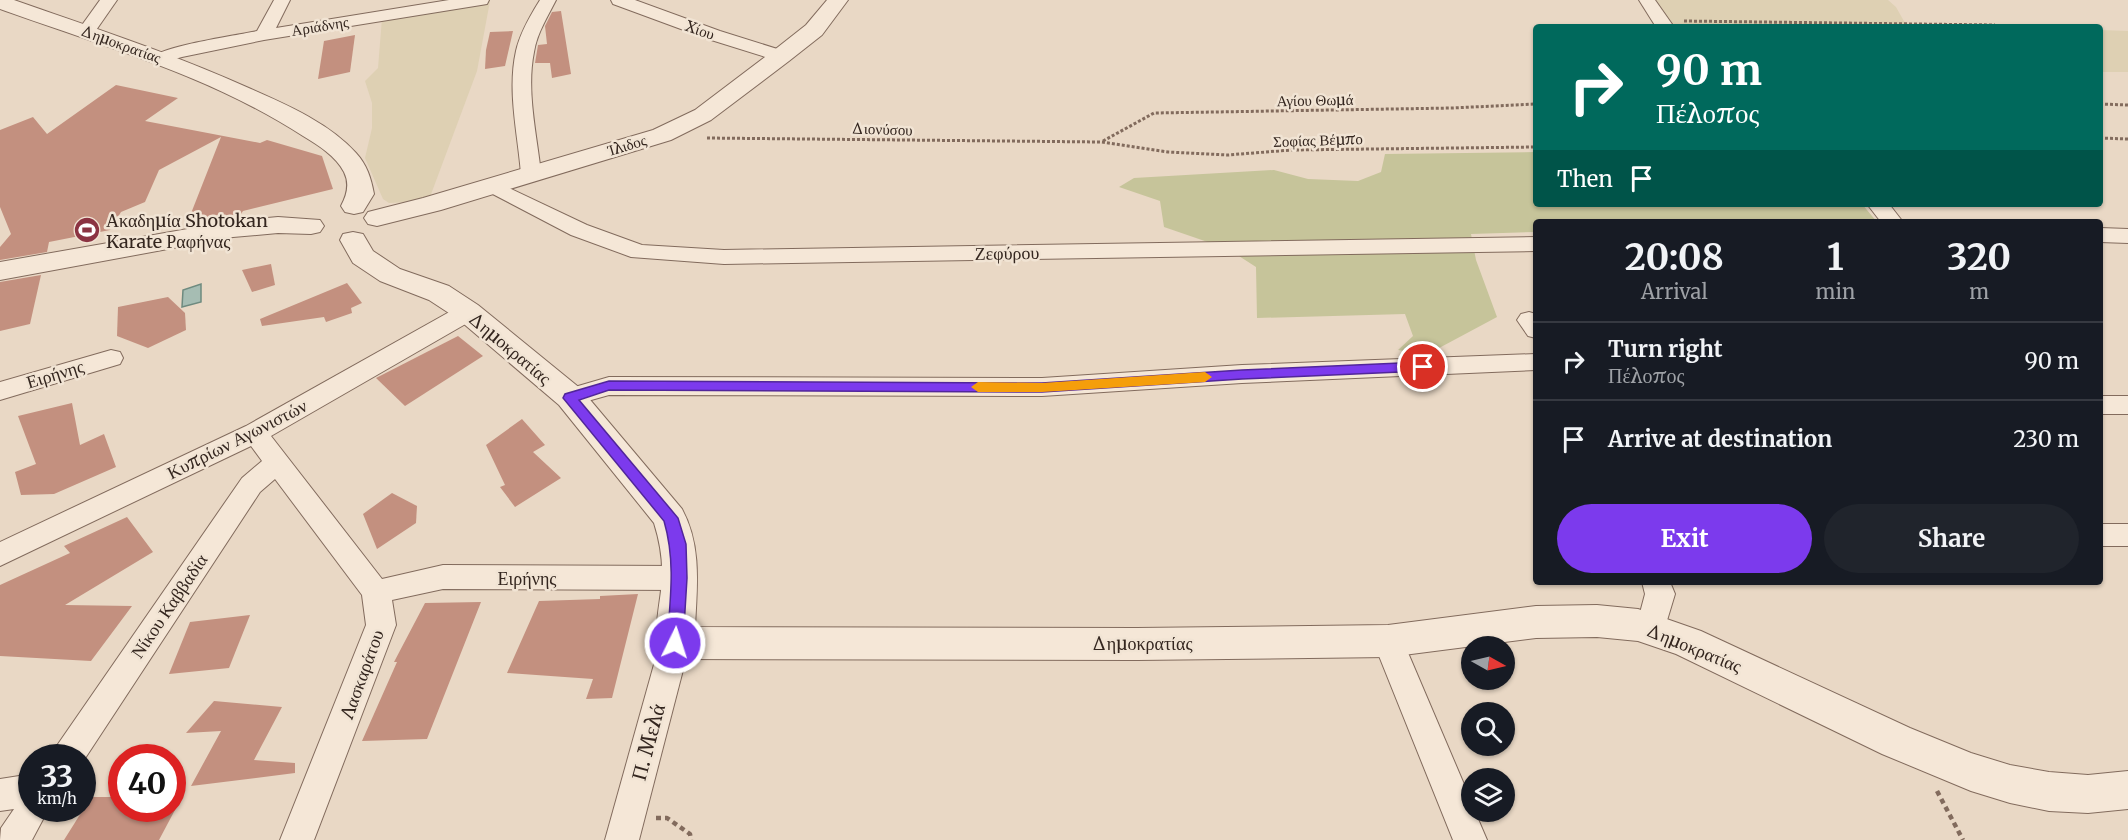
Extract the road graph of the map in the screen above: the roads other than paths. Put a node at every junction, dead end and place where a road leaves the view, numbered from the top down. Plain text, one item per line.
1 (109, 0) edge
2 (282, 0) edge
3 (481, 0) edge
4 (548, 0) edge
5 (619, 0) edge
6 (1647, 0) edge
7 (831, 1) edge
8 (0, 2) edge
9 (1663, 24) edge
10 (86, 32) junction
11 (264, 35) junction
12 (781, 56) junction
13 (161, 58) junction
14 (531, 174) junction
15 (492, 186) junction
16 (1880, 207) edge
17 (366, 212) junction
18 (1890, 219) edge
19 (2103, 235) edge
20 (2128, 236) edge
21 (330, 239) junction
22 (1533, 244) edge
23 (0, 271) edge
24 (468, 312) junction
25 (111, 358) dead end
26 (1533, 362) edge
27 (0, 391) edge
28 (570, 398) junction
29 (2103, 405) edge
30 (2128, 405) edge
31 (255, 433) junction
32 (278, 462) junction
33 (2103, 535) edge
34 (2128, 535) edge
35 (0, 555) edge
36 (680, 578) junction
37 (1657, 585) edge
38 (376, 592) junction
39 (1651, 628) junction
40 (1388, 641) junction
41 (675, 643) junction
42 (76, 744) edge
43 (2128, 790) edge
44 (18, 792) edge
45 (0, 795) edge
46 (25, 822) edge
47 (625, 828) edge
48 (14, 840) edge
49 (297, 840) edge
50 (1470, 840) edge

1 - 10 street
2 - 11 street
3 - 11 street, Αριάδνης
4 - 14 street
5 - 12 street, Χίου
6 - 9 street
7 - 12 street, Ίλιδος
8 - 10 street, Δημοκρατίας
10 - 13 street, Δημοκρατίας
11 - 13 street, Αριάδνης
12 - 14 street, Ίλιδος
13 - 17 street, Δημοκρατίας
14 - 15 street, Ίλιδος
15 - 17 street, Ίλιδος
15 - 22 street, Ζεφύρου
16 - 18 street
17 - 21 street
17 - 21 street, Ίλιδος
19 - 20 street
21 - 23 street
21 - 24 street, Δημοκρατίας
24 - 28 street, Δημοκρατίας
24 - 31 street, Κυπρίων Αγωνιστών
25 - 27 street, Ειρήνης
26 - 28 street
28 - 36 street, Δημοκρατίας
29 - 30 street
31 - 32 street, Λασκαράτου
31 - 35 street, Κυπρίων Αγωνιστών
32 - 38 street, Λασκαράτου
32 - 42 street, Νίκου Καββαδία
33 - 34 street
36 - 38 street, Ειρήνης
36 - 41 street, Δημοκρατίας
37 - 39 street
38 - 49 street, Λασκαράτου
39 - 40 street, Δημοκρατίας
39 - 43 street, Δημοκρατίας
40 - 41 street, Δημοκρατίας
40 - 50 street
41 - 47 street, Π. Μελά
44 - 45 street
46 - 48 street

